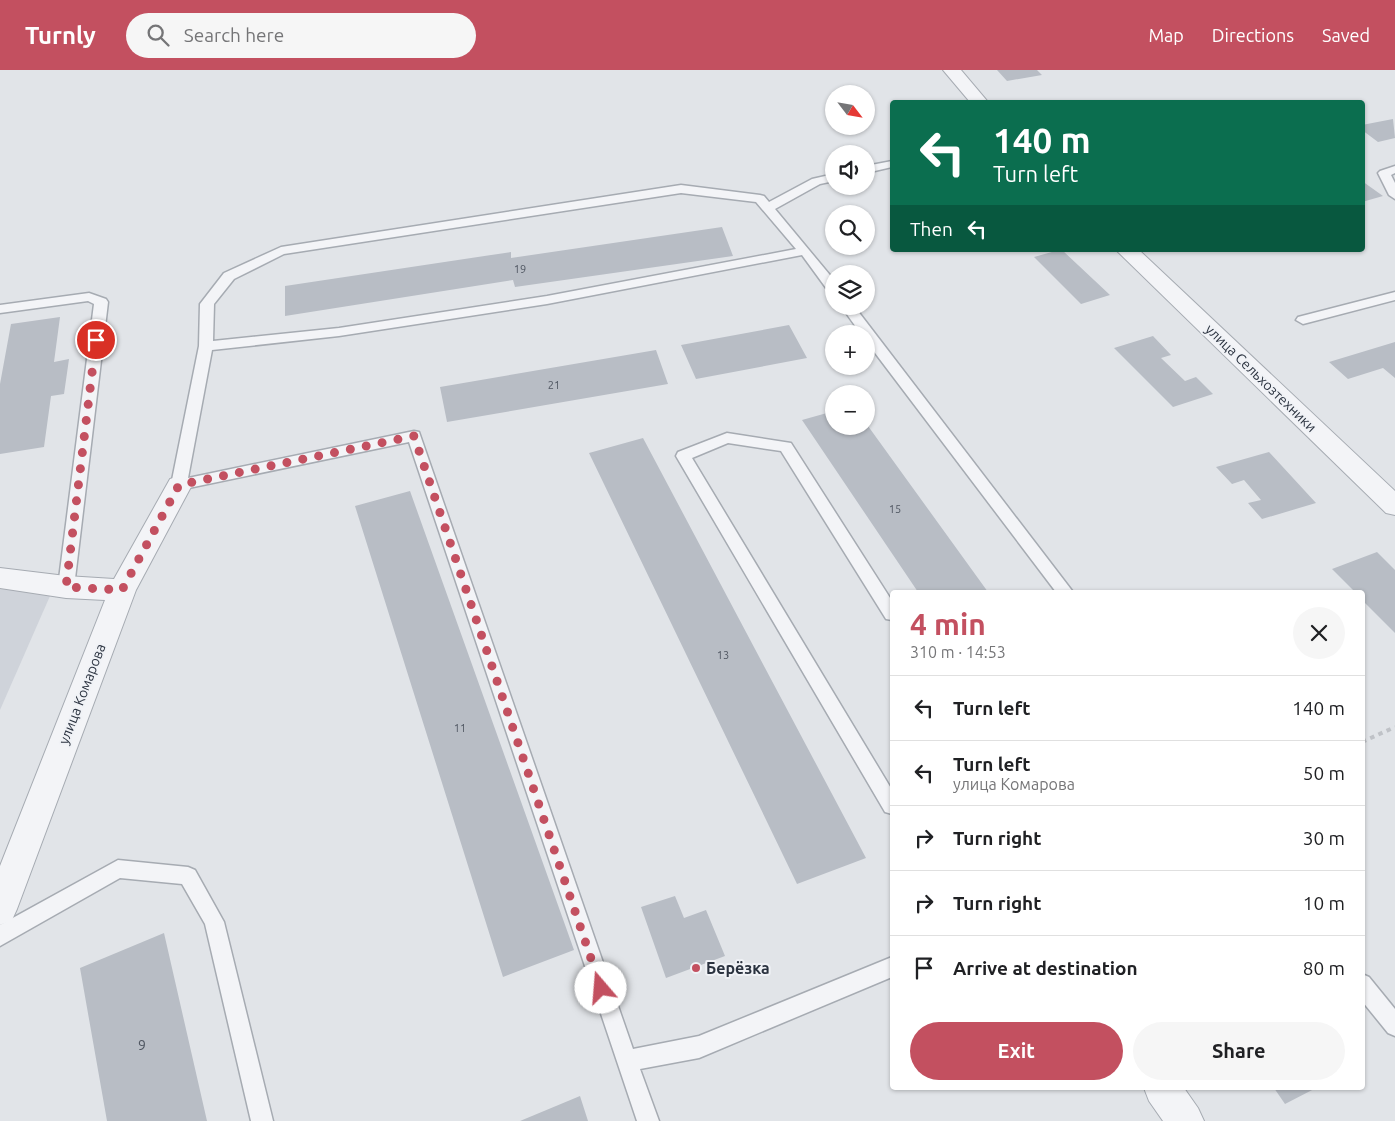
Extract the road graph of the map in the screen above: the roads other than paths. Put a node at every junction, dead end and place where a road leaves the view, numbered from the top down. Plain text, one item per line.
1 (952, 70) edge
2 (977, 100) edge
3 (890, 164) edge
4 (875, 168) edge
5 (1395, 169) edge
6 (825, 179) edge
7 (1395, 195) edge
8 (768, 208) junction
9 (805, 251) junction
10 (1129, 252) edge
11 (825, 277) edge
12 (1395, 296) edge
13 (0, 309) edge
14 (854, 315) edge
15 (1303, 320) dead end
16 (206, 346) junction
17 (179, 485) junction
18 (1395, 506) edge
19 (0, 578) edge
20 (66, 587) junction
21 (122, 590) junction
22 (1063, 590) edge
23 (890, 611) edge
24 (890, 803) edge
25 (0, 909) edge
26 (0, 936) edge
27 (890, 968) edge
28 (1365, 988) edge
29 (1395, 1026) edge
30 (626, 1061) junction
31 (1163, 1090) edge
32 (262, 1121) edge
33 (648, 1121) edge
34 (1185, 1121) edge

1 - 2 street
3 - 4 lane
5 - 7 lane
6 - 8 lane
8 - 9 lane
8 - 16 lane
9 - 11 lane
9 - 16 lane
10 - 18 street, улица Сельхозтехники
12 - 15 lane
13 - 20 lane
14 - 22 lane
16 - 17 lane
17 - 21 street, улица Комарова
17 - 30 lane
19 - 20 street
20 - 21 street
21 - 25 street, улица Комарова
23 - 24 lane
26 - 32 lane
27 - 30 lane
28 - 29 lane
30 - 33 lane
31 - 34 street

